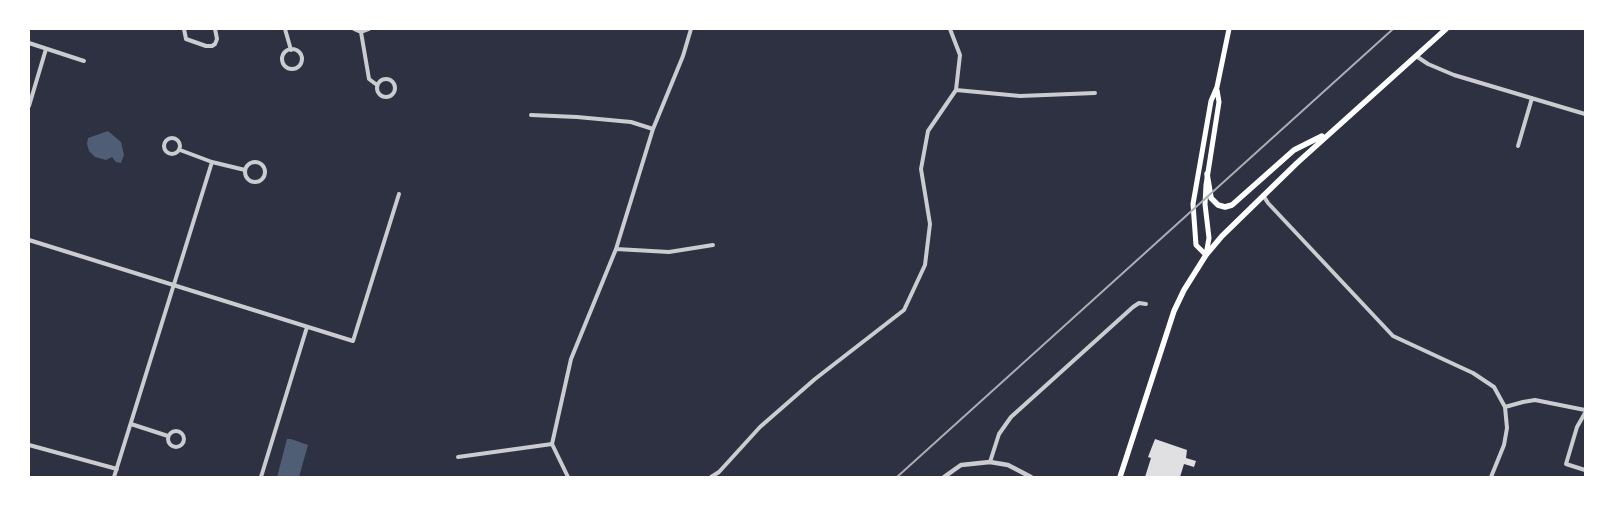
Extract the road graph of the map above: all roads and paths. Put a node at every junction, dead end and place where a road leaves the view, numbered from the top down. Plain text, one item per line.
1 (184, 29) edge
2 (216, 29) edge
3 (285, 29) edge
4 (354, 29) edge
5 (369, 29) edge
6 (691, 29) edge
7 (950, 29) edge
8 (1229, 29) edge
9 (1446, 29) edge
10 (361, 32) junction
11 (29, 43) edge
12 (46, 49) junction
13 (291, 50) junction
14 (1416, 56) junction
15 (84, 61) dead end
16 (378, 85) junction
17 (1217, 87) junction
18 (956, 90) junction
19 (1096, 93) dead end
20 (1532, 98) junction
21 (29, 106) edge
22 (1585, 114) edge
23 (531, 115) dead end
24 (653, 129) junction
25 (1329, 133) junction
26 (1518, 146) dead end
27 (180, 150) junction
28 (212, 162) junction
29 (246, 170) junction
30 (1208, 174) junction
31 (399, 194) dead end
32 (1263, 196) junction
33 (29, 240) edge
34 (713, 244) dead end
35 (616, 249) junction
36 (1206, 255) junction
37 (174, 285) junction
38 (1146, 304) dead end
39 (307, 328) junction
40 (1505, 408) junction
41 (1585, 412) edge
42 (131, 424) junction
43 (168, 436) junction
44 (29, 444) edge
45 (552, 444) junction
46 (458, 457) dead end
47 (990, 462) junction
48 (117, 469) junction
49 (1585, 470) edge
50 (114, 477) edge
51 (261, 477) edge
52 (568, 477) edge
53 (711, 477) edge
54 (944, 477) edge
55 (1031, 477) edge
56 (1120, 477) edge
57 (1491, 477) edge

1 - 2 street
3 - 13 street
4 - 10 street
5 - 10 street
6 - 24 street
7 - 18 street
8 - 17 main road
9 - 14 main road
10 - 16 street
11 - 12 street
12 - 15 street
12 - 21 street
13 - 13 street
14 - 20 street
14 - 25 main road
16 - 16 street
17 - 30 main road
17 - 36 main road
18 - 19 street
18 - 53 street
20 - 22 street
20 - 26 street
23 - 24 street
24 - 35 street
25 - 30 main road
25 - 32 main road
27 - 27 street
27 - 28 street
28 - 29 street
28 - 37 street
29 - 29 street
30 - 36 main road
31 - 39 street
32 - 36 main road
32 - 40 street
33 - 37 street
34 - 35 street
35 - 45 street
36 - 56 main road
37 - 39 street
37 - 42 street
38 - 47 street
39 - 51 street
40 - 41 street
40 - 57 street
41 - 49 street
42 - 43 street
42 - 48 street
43 - 43 street
44 - 48 street
45 - 46 street
45 - 52 street
47 - 54 street
47 - 55 street
48 - 50 street

